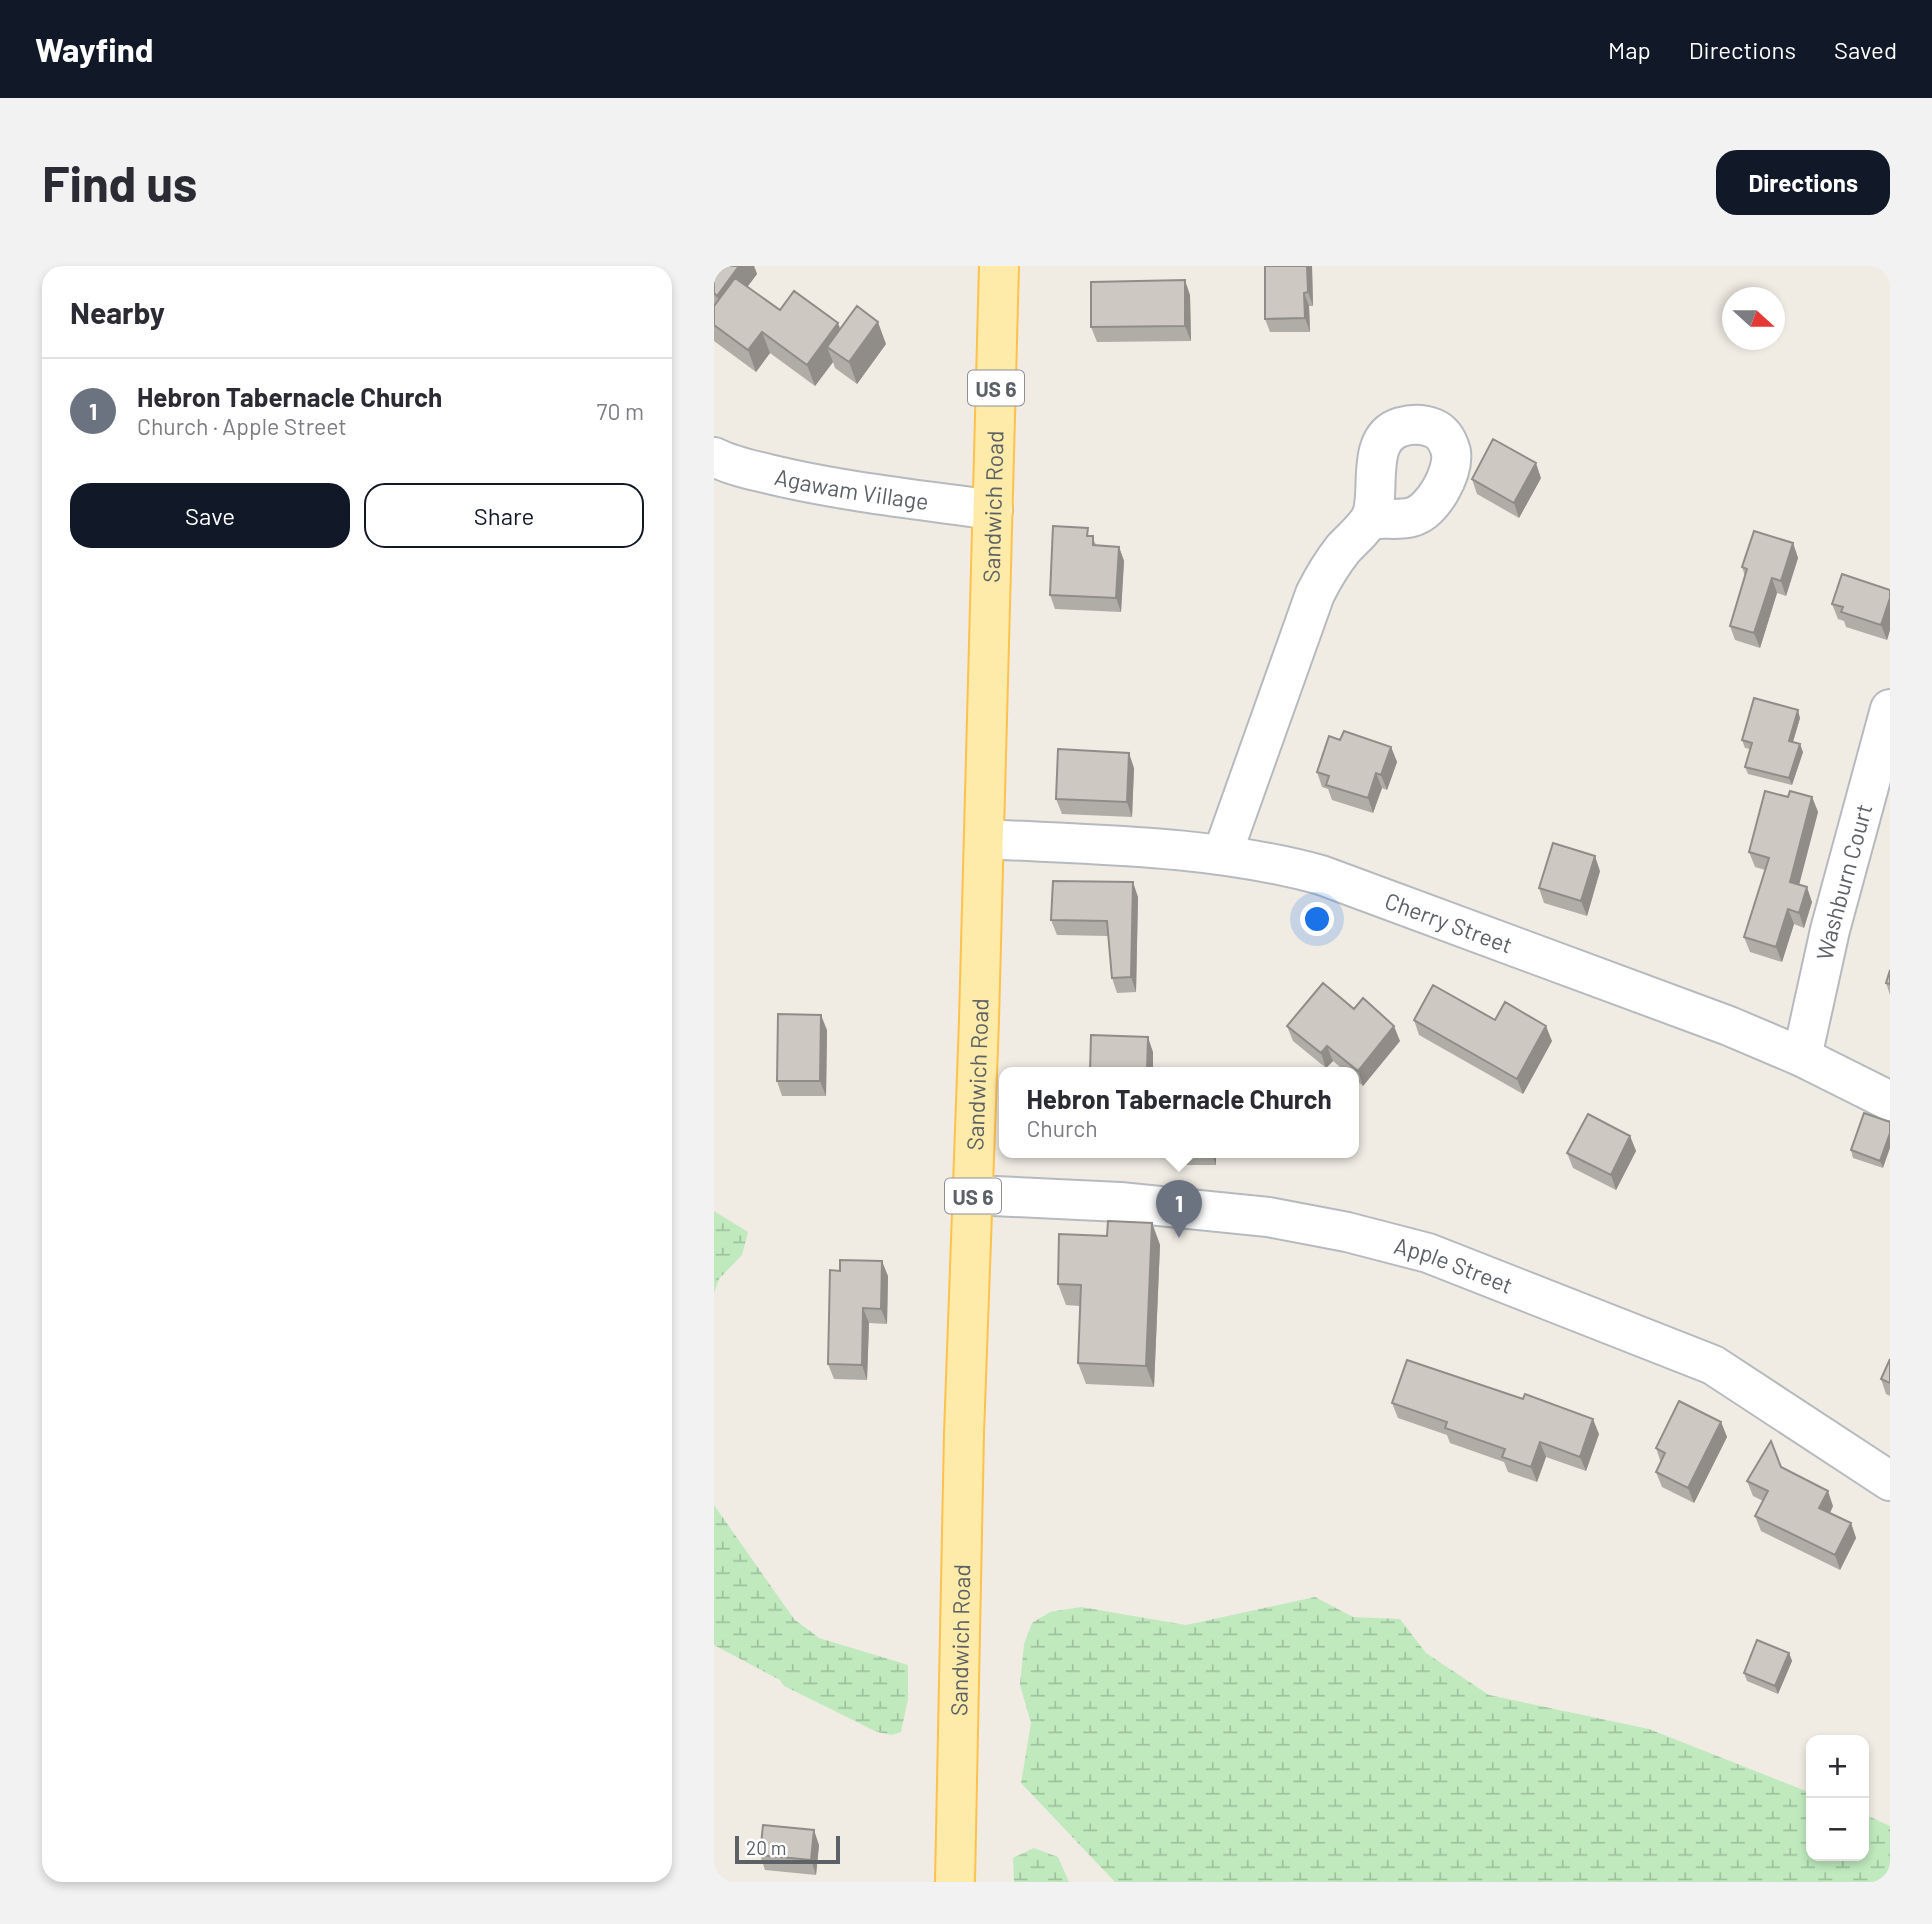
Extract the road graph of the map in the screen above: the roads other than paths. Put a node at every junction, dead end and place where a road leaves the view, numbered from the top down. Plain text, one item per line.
1 (999, 266) edge
2 (714, 457) edge
3 (993, 510) junction
4 (1370, 520) dead end
5 (1890, 709) edge
6 (984, 839) junction
7 (1222, 855) junction
8 (1801, 1057) junction
9 (1890, 1101) edge
10 (973, 1195) junction
11 (1890, 1481) edge
12 (955, 1882) edge

1 - 3 main road, Sandwich Road / US 6
2 - 3 street, Agawam Village
3 - 6 main road, Sandwich Road / US 6
4 - 7 street
5 - 8 street, Washburn Court
6 - 7 street, Cherry Street
6 - 10 main road, Sandwich Road / US 6
7 - 8 street, Cherry Street
8 - 9 street, Cherry Street
10 - 11 street, Apple Street
10 - 12 main road, Sandwich Road / US 6

